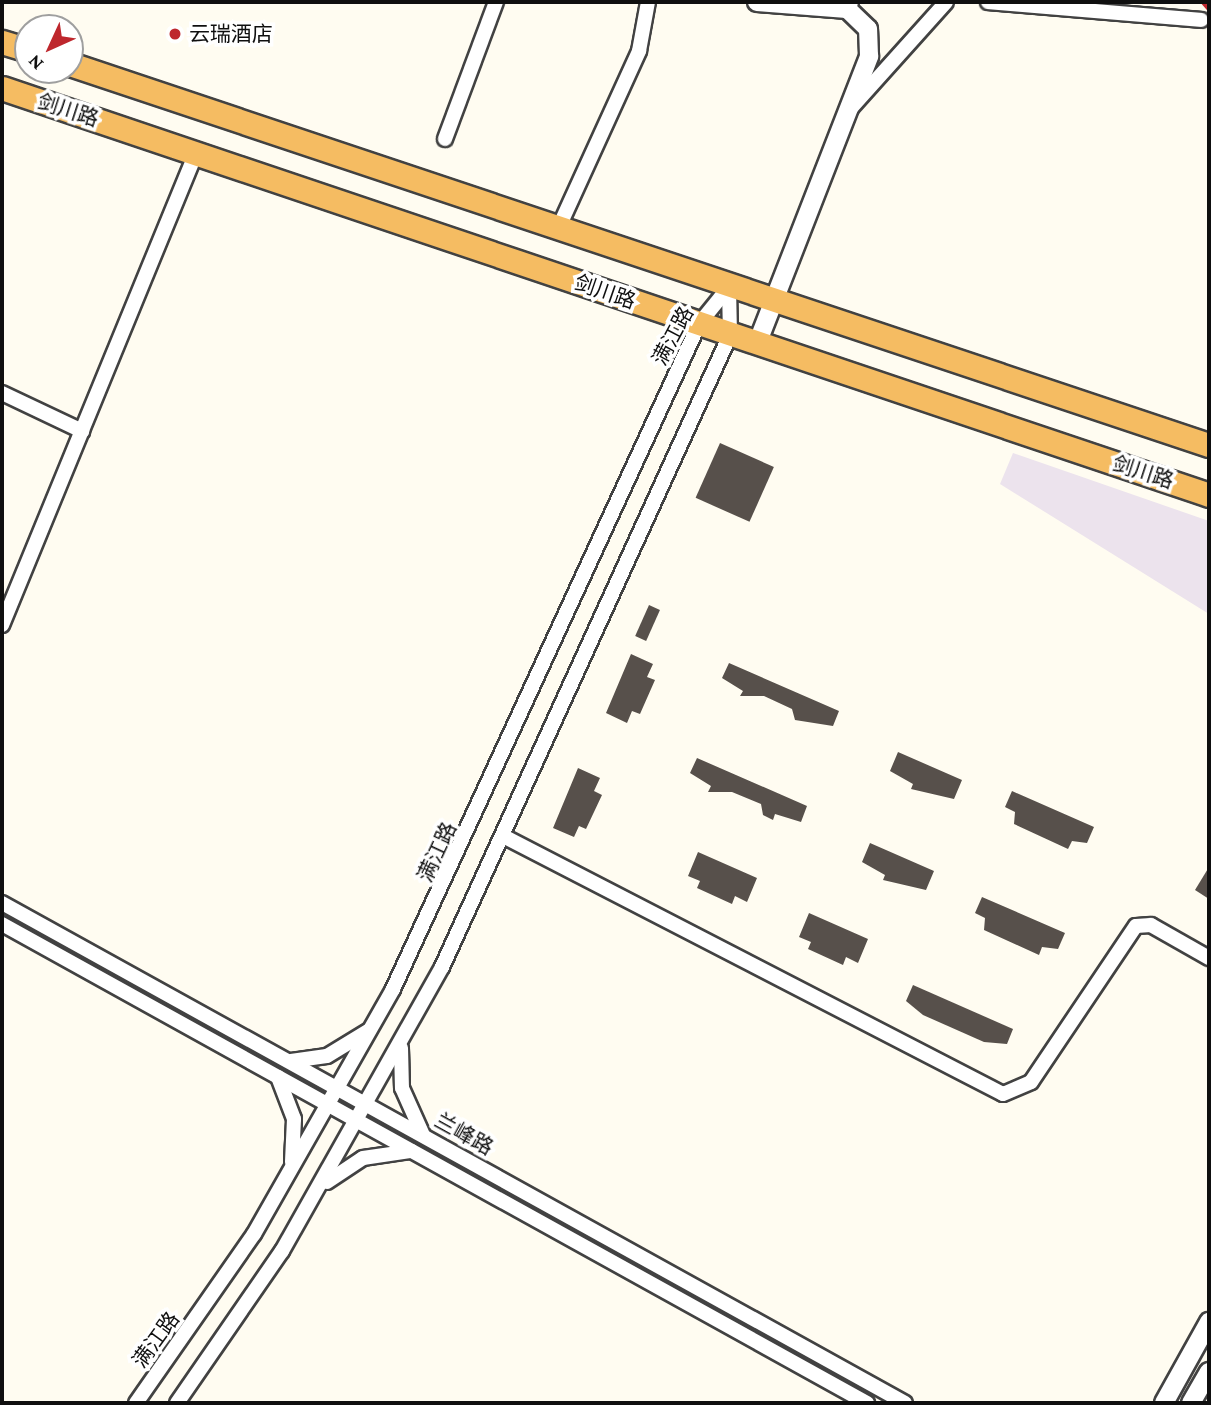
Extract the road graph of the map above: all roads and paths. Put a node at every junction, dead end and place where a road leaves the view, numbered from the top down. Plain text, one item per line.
1 (496, 2) edge
2 (648, 2) edge
3 (757, 2) edge
4 (946, 2) edge
5 (988, 2) edge
6 (848, 5) edge
7 (1201, 20) dead end
8 (84, 69) edge
9 (2, 88) edge
10 (848, 111) junction
11 (445, 139) dead end
12 (196, 153) junction
13 (558, 229) junction
14 (729, 287) junction
15 (774, 303) junction
16 (699, 324) junction
17 (730, 335) junction
18 (757, 344) junction
19 (2, 393) edge
20 (82, 431) junction
21 (1209, 444) edge
22 (1209, 495) edge
23 (2, 625) edge
24 (505, 836) junction
25 (2, 902) edge
26 (2, 924) edge
27 (1209, 958) edge
28 (374, 1026) junction
29 (401, 1044) junction
30 (288, 1061) junction
31 (277, 1076) junction
32 (339, 1088) junction
33 (330, 1104) junction
34 (368, 1104) junction
35 (359, 1121) junction
36 (424, 1136) junction
37 (415, 1152) junction
38 (285, 1182) junction
39 (312, 1202) junction
40 (1209, 1322) edge
41 (1209, 1372) edge
42 (136, 1403) edge
43 (177, 1403) edge
44 (867, 1403) edge
45 (905, 1403) edge
46 (1164, 1403) edge
47 (1191, 1403) edge

1 - 11 street
2 - 13 street
3 - 6 street
4 - 10 street
5 - 7 street
6 - 10 street
8 - 13 highway
9 - 12 highway, 剑川路
10 - 15 street
12 - 16 highway, 剑川路
12 - 20 street
13 - 14 highway
14 - 15 highway
14 - 16 street, 满江路
14 - 17 street, 满江路
15 - 18 street
15 - 21 highway
16 - 17 highway, 剑川路
16 - 28 street, 满江路
17 - 18 highway, 剑川路
17 - 24 street, 满江路
18 - 22 highway, 剑川路
19 - 20 street
20 - 23 street
24 - 27 street
24 - 29 street, 满江路
25 - 30 street, 兰峰路
26 - 31 street, 兰峰路
28 - 30 street
28 - 32 street, 满江路
29 - 34 street, 满江路
29 - 36 street
30 - 32 street, 兰峰路
31 - 33 street, 兰峰路
31 - 38 street
32 - 33 street, 满江路
32 - 34 street, 兰峰路
33 - 35 street, 兰峰路
33 - 38 street, 满江路
34 - 35 street, 满江路
34 - 36 street, 兰峰路
35 - 37 street, 兰峰路
35 - 39 street, 满江路
36 - 45 street, 兰峰路
37 - 39 street
37 - 44 street, 兰峰路
38 - 42 street, 满江路
39 - 43 street, 满江路
40 - 46 street
41 - 47 street

